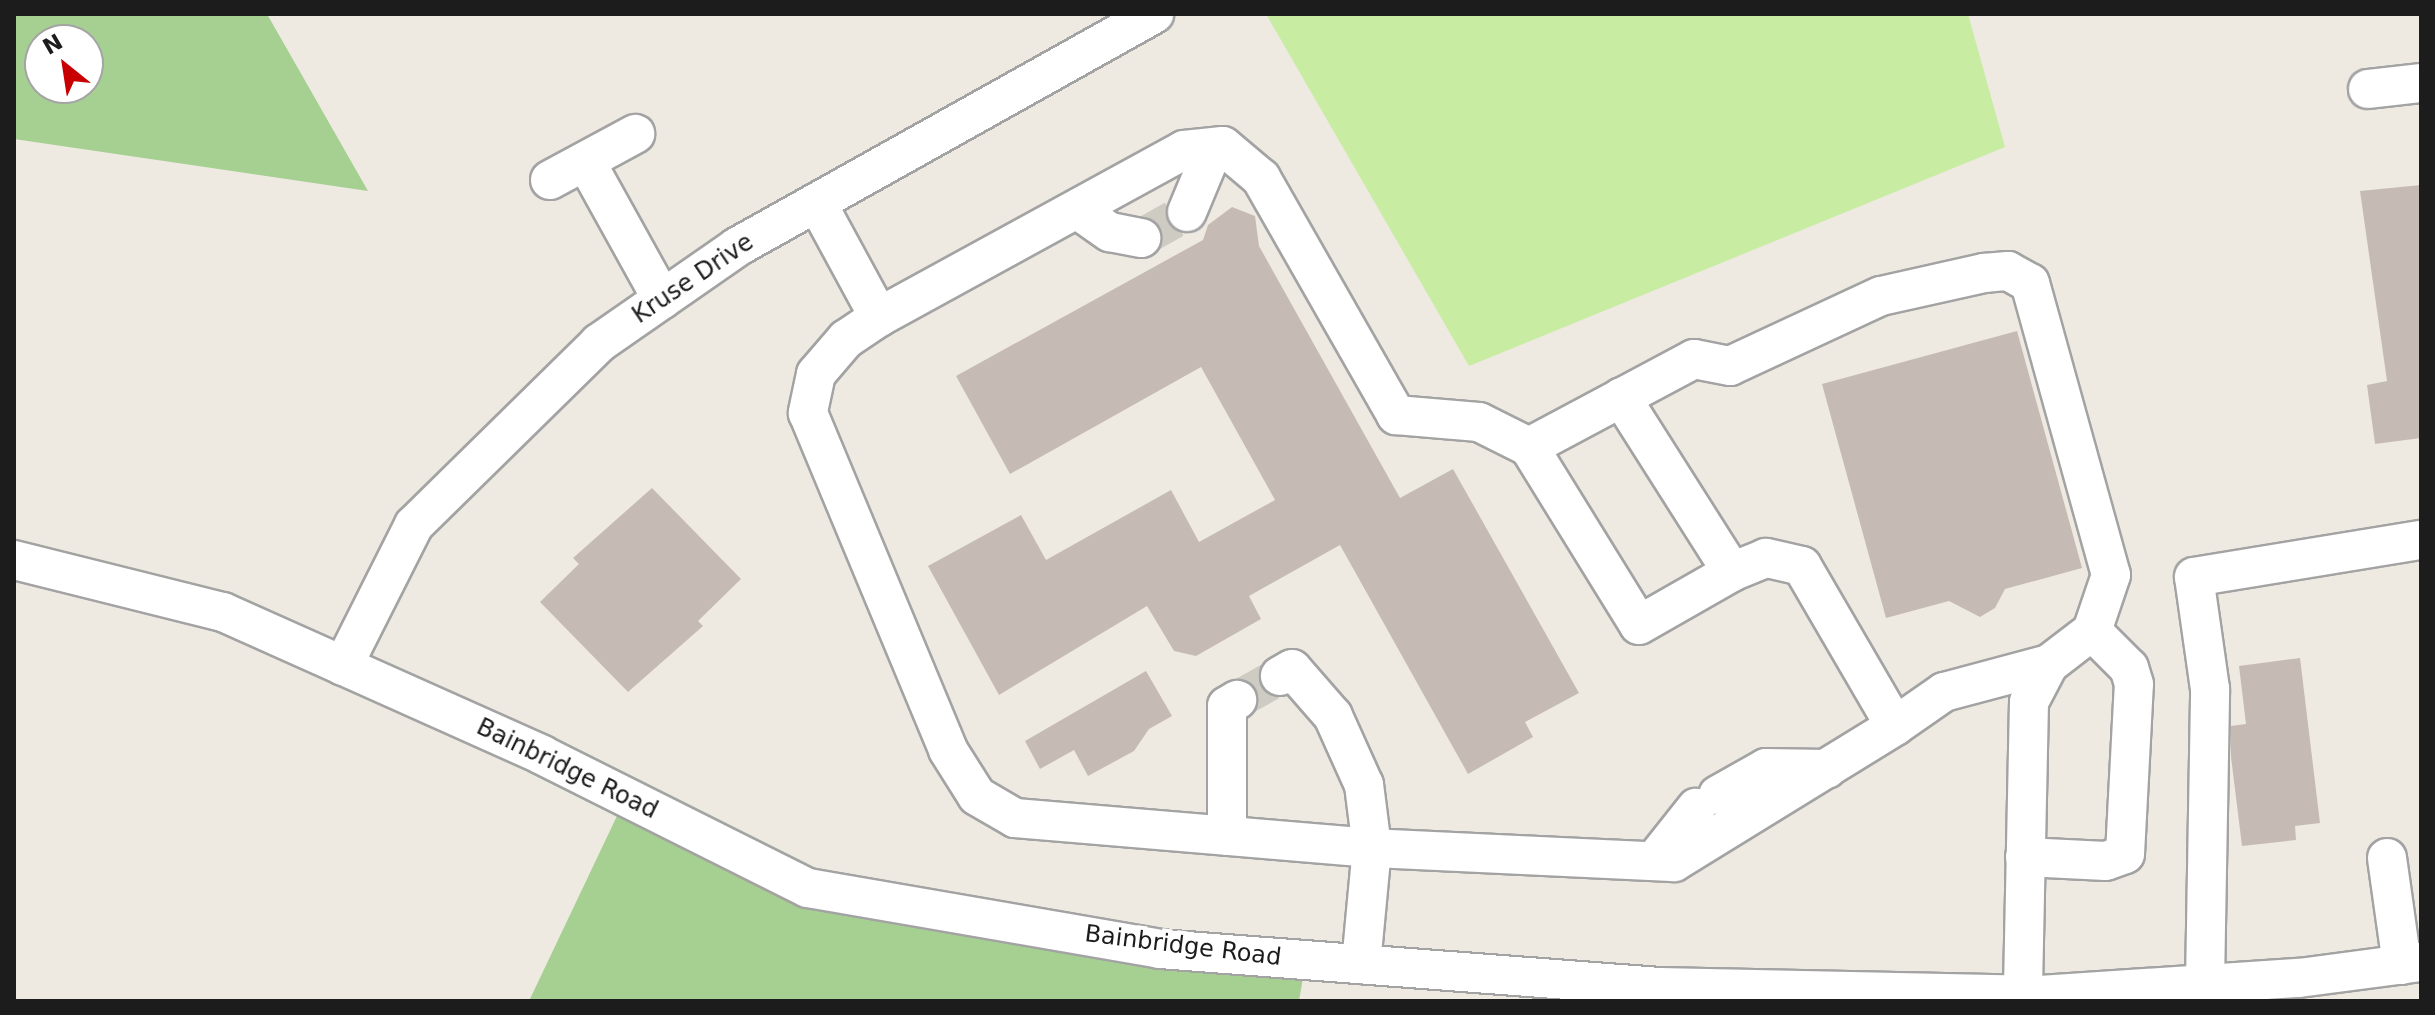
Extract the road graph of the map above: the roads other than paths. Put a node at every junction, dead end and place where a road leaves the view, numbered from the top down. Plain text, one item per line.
1 (1154, 14) edge
2 (2421, 83) edge
3 (2368, 89) dead end
4 (635, 134) dead end
5 (1214, 147) junction
6 (586, 162) junction
7 (550, 180) dead end
8 (817, 203) junction
9 (1078, 210) junction
10 (1187, 212) tunnel mouth
11 (1141, 238) dead end
12 (662, 299) junction
13 (879, 317) junction
14 (1621, 397) junction
15 (1529, 447) junction
16 (2421, 540) edge
17 (14, 560) edge
18 (1732, 572) junction
19 (2092, 631) junction
20 (2049, 664) junction
21 (343, 666) junction
22 (1280, 676) dead end
23 (1237, 700) tunnel mouth
24 (1895, 726) junction
25 (1827, 769) junction
26 (1227, 836) junction
27 (1372, 848) junction
28 (2025, 857) junction
29 (2387, 858) dead end
30 (1654, 861) junction
31 (1361, 964) junction
32 (2412, 964) edge
33 (2205, 984) junction
34 (2023, 995) junction

1 - 8 street, Kruse Drive
2 - 3 street
4 - 6 street
5 - 9 street
5 - 10 street
5 - 15 street
6 - 7 street
6 - 12 street
8 - 12 street, Kruse Drive
8 - 13 street
9 - 11 street
9 - 13 street
12 - 21 street, Kruse Drive
13 - 26 street
14 - 15 street
14 - 18 street
14 - 19 street
15 - 18 street
16 - 33 street
17 - 21 street, Bainbridge Road
18 - 24 street
19 - 20 street
19 - 28 street
20 - 24 street
20 - 28 street
21 - 31 street, Bainbridge Road
22 - 27 street
23 - 26 street
24 - 25 street
25 - 30 street
25 - 30 street
26 - 27 street
27 - 30 street
27 - 31 street
28 - 34 street
29 - 32 street
31 - 34 street, Bainbridge Road
32 - 33 street, Bainbridge Road
33 - 34 street, Bainbridge Road

